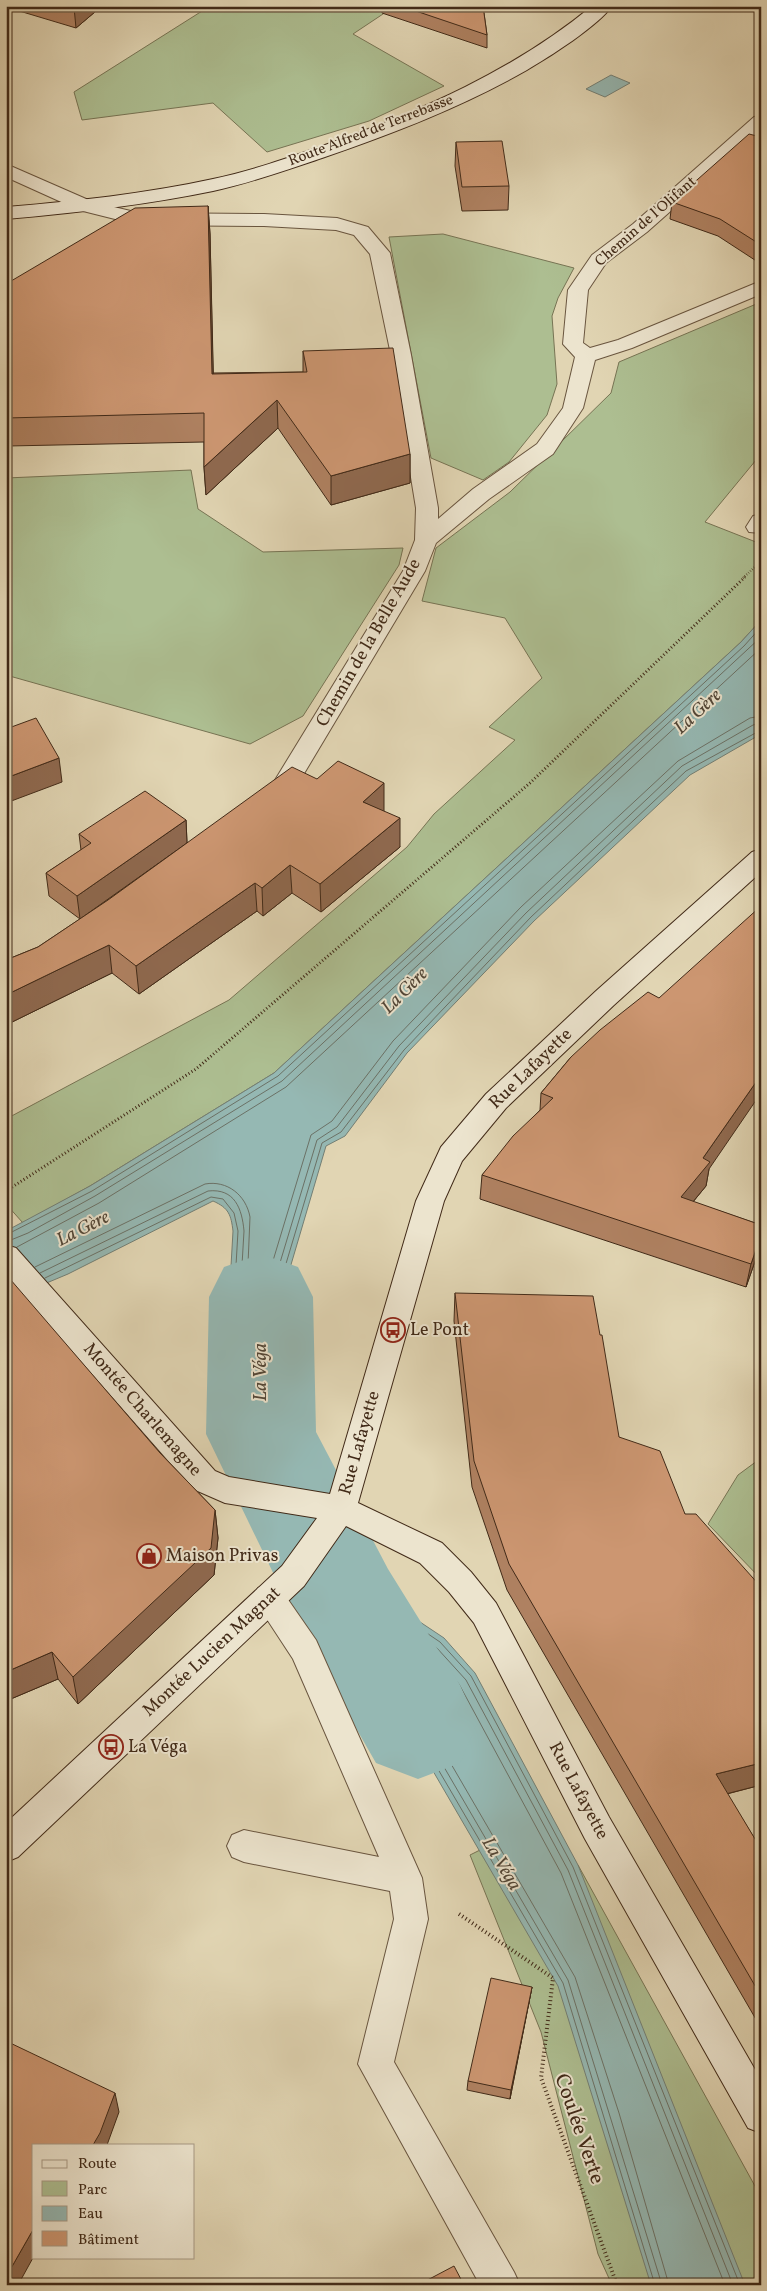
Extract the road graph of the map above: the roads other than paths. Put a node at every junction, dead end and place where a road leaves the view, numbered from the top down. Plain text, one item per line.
1 (603, 6) edge
2 (761, 121) edge
3 (6, 170) edge
4 (86, 206) junction
5 (6, 213) edge
6 (761, 286) edge
7 (586, 356) junction
8 (426, 540) junction
9 (257, 809) edge
10 (761, 858) edge
11 (6, 1256) edge
12 (341, 1509) junction
13 (281, 1587) junction
14 (6, 1846) edge
15 (244, 1846) dead end
16 (405, 1878) junction
17 (761, 2114) edge
18 (500, 2285) edge

1 - 4 street, Route Alfred de Terrebasse
2 - 7 street, Chemin de l'Olifant
3 - 4 street
4 - 5 street
4 - 8 street, Chemin de la Belle Aude
6 - 7 street
7 - 8 street
8 - 9 street, Chemin de la Belle Aude
10 - 12 street, Rue Lafayette
11 - 12 street, Montée Charlemagne
12 - 13 street, Montée Lucien Magnat
12 - 17 street, Rue Lafayette
13 - 14 street, Montée Lucien Magnat
13 - 16 street
15 - 16 street
16 - 18 street

